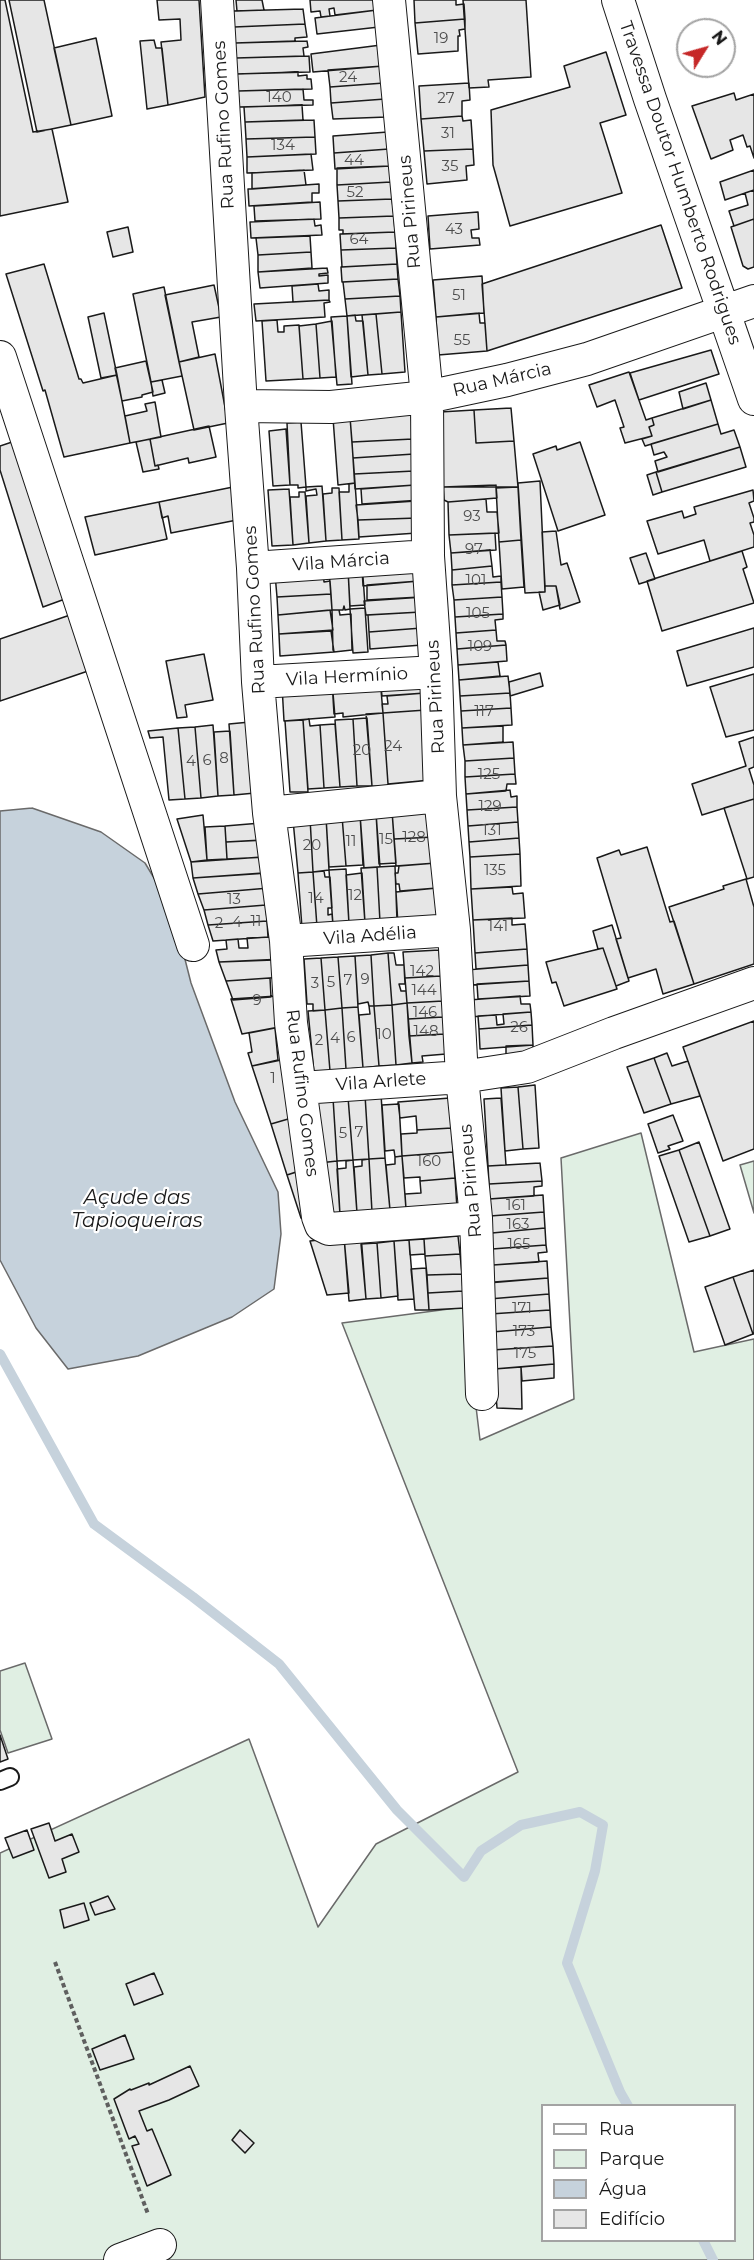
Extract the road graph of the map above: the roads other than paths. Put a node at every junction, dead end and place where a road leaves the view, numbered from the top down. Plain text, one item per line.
1 (217, 0) edge
2 (389, 0) edge
3 (618, 0) edge
4 (754, 301) edge
5 (724, 310) junction
6 (0, 357) edge
7 (428, 397) junction
8 (754, 399) edge
9 (241, 406) junction
10 (428, 556) junction
11 (253, 568) junction
12 (436, 672) junction
13 (258, 682) junction
14 (440, 796) junction
15 (269, 813) junction
16 (454, 930) junction
17 (286, 941) junction
18 (193, 945) dead end
19 (754, 983) edge
20 (462, 1077) junction
21 (301, 1088) junction
22 (476, 1218) junction
23 (482, 1394) dead end
24 (160, 2245) road end
25 (120, 2260) edge

1 - 9 street, Rua Rufino Gomes
2 - 7 street, Rua Pirineus
3 - 5 street, Travessa Doutor Humberto Rodrigues
4 - 5 street, Rua Márcia
5 - 7 street, Rua Márcia
5 - 8 street, Travessa Doutor Humberto Rodrigues
6 - 18 street
7 - 9 street, Rua Márcia
7 - 10 street, Rua Pirineus
9 - 11 street, Rua Rufino Gomes
10 - 11 street, Vila Márcia
10 - 12 street, Rua Pirineus
11 - 13 street, Rua Rufino Gomes
12 - 13 street, Vila Hermínio
12 - 14 street, Rua Pirineus
13 - 15 street, Rua Rufino Gomes
14 - 15 street
14 - 16 street, Rua Pirineus
15 - 17 street, Rua Rufino Gomes
16 - 17 street, Vila Adélia
16 - 20 street, Rua Pirineus
17 - 21 street, Rua Rufino Gomes
19 - 20 street, Vila Arlete
20 - 21 street, Vila Arlete
20 - 22 street, Rua Pirineus
21 - 22 street, Rua Rufino Gomes
22 - 23 street, Rua Pirineus
24 - 25 street

